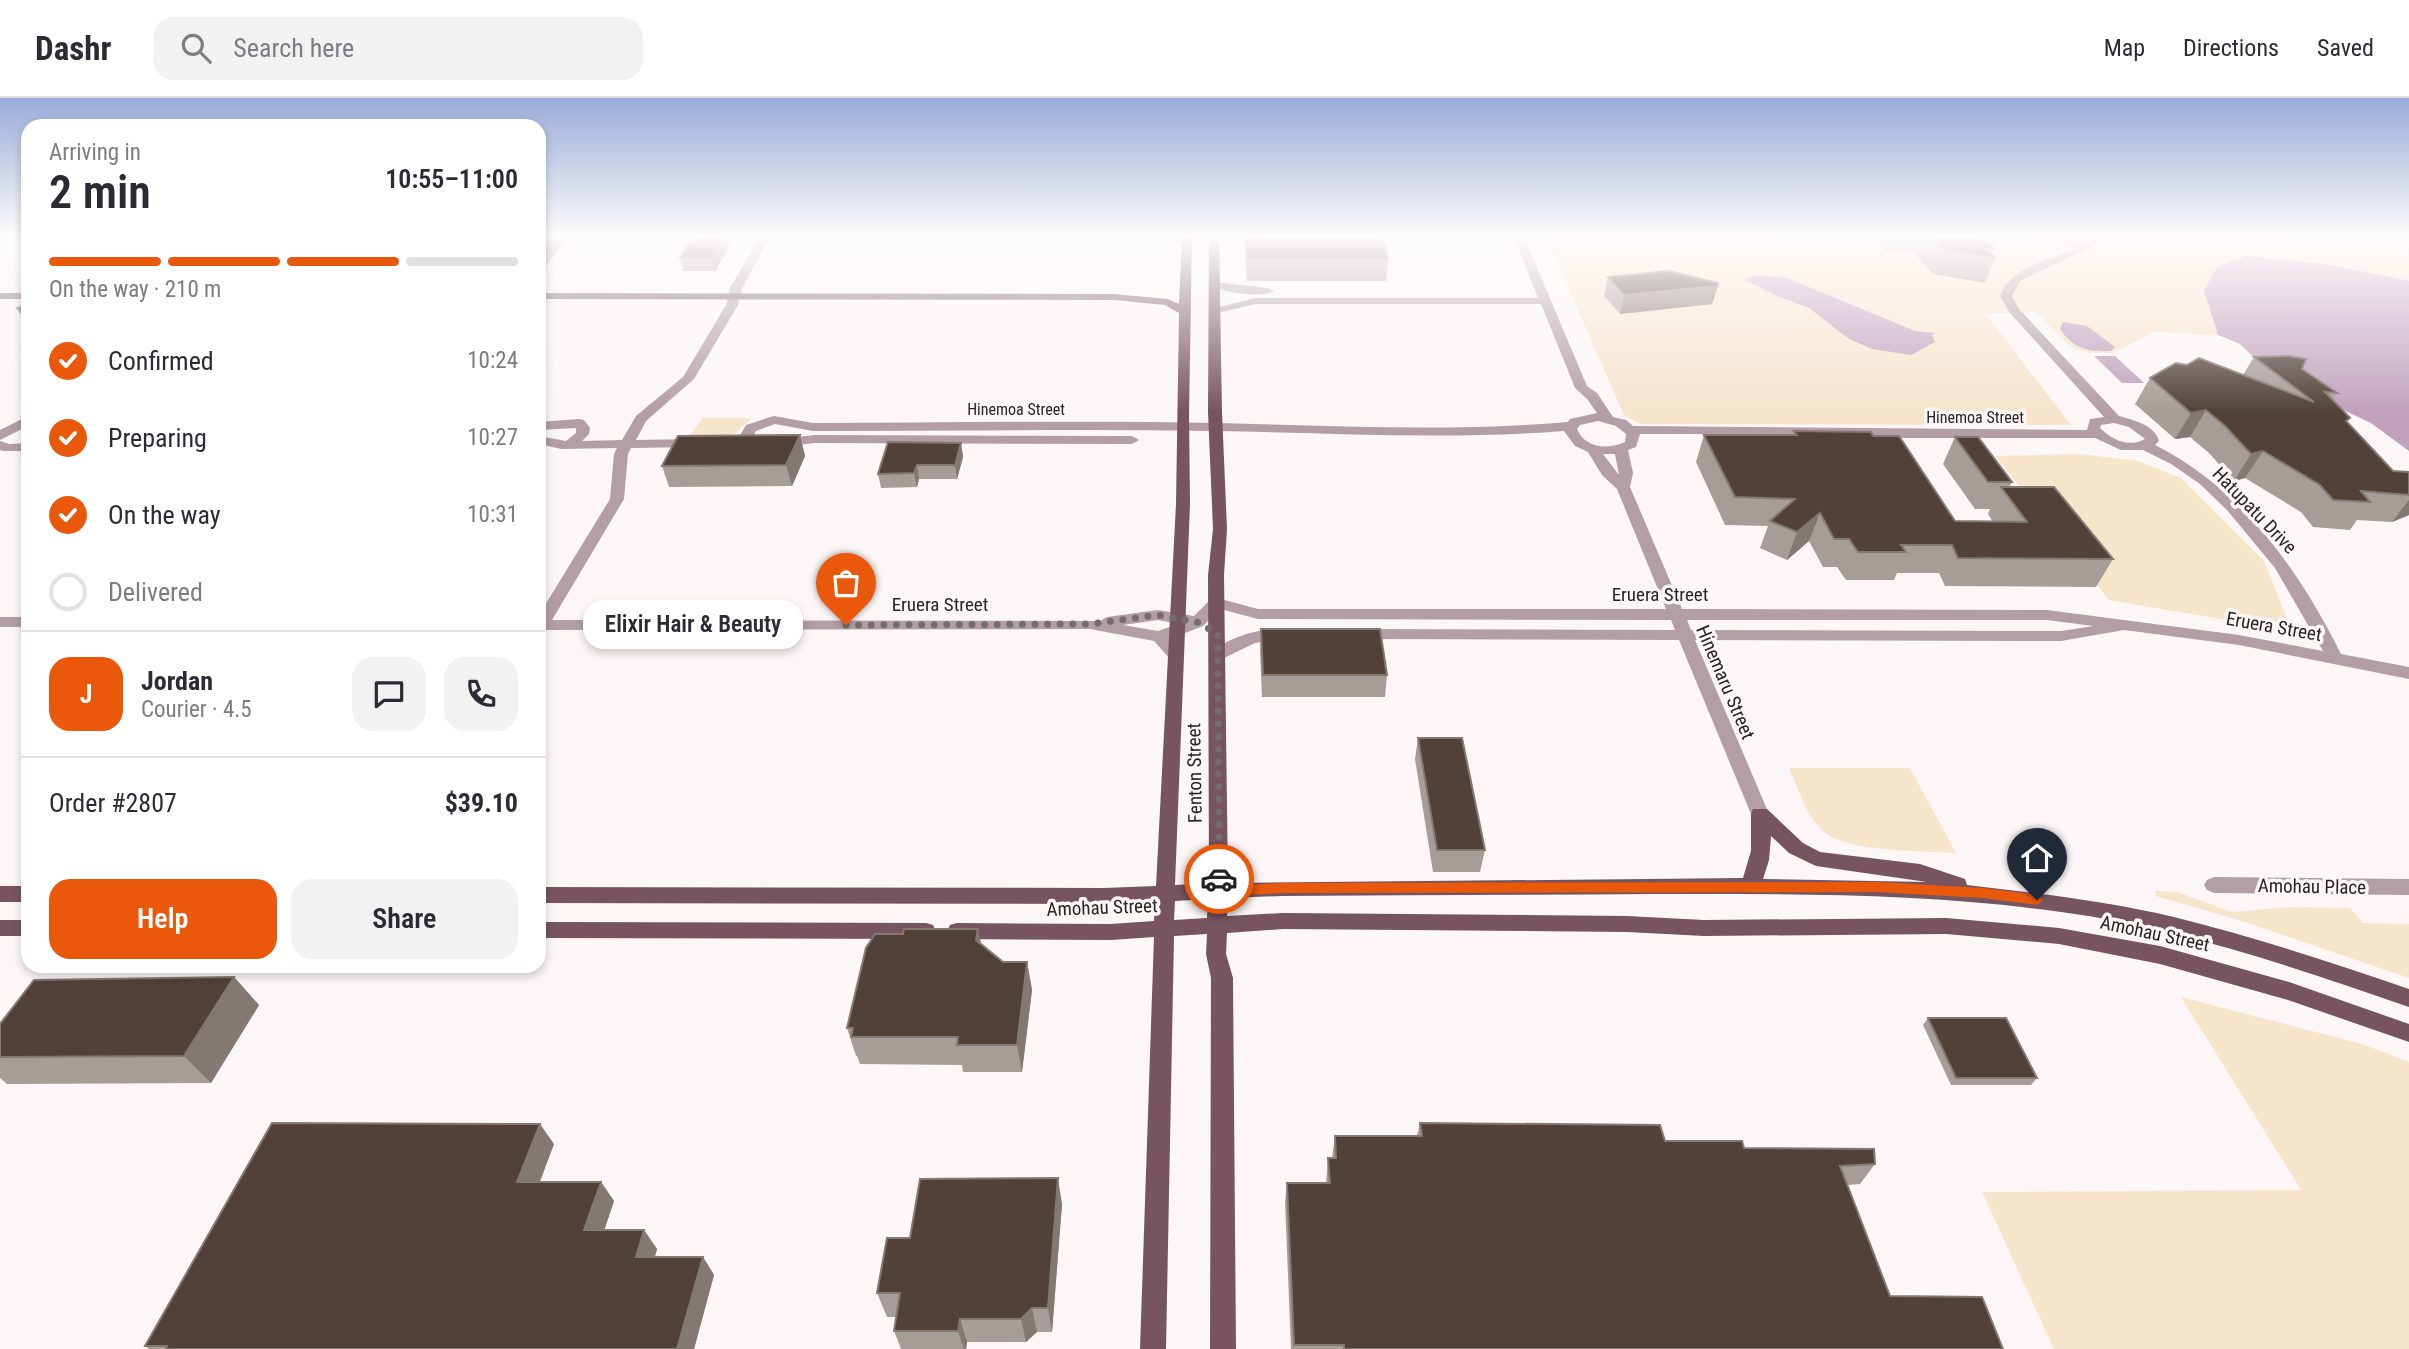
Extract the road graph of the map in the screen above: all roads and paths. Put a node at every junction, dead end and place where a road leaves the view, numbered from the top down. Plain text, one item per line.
1 (1185, 295) edge
2 (1195, 295) edge
3 (1203, 295) edge
4 (1213, 295) edge
5 (1513, 295) edge
6 (2008, 295) edge
7 (0, 296) edge
8 (21, 296) edge
9 (546, 296) edge
10 (734, 296) junction
11 (1543, 296) junction
12 (1114, 297) junction
13 (1185, 300) junction
14 (1213, 305) junction
15 (1581, 388) junction
16 (1607, 418) junction
17 (2114, 419) junction
18 (1577, 422) junction
19 (21, 424) edge
20 (546, 425) edge
21 (1499, 432) junction
22 (1183, 433) junction
23 (1216, 433) junction
24 (2096, 434) junction
25 (1, 437) edge
26 (1628, 440) junction
27 (1576, 441) junction
28 (546, 442) edge
29 (570, 443) junction
30 (627, 443) junction
31 (712, 443) edge
32 (2146, 446) junction
33 (21, 447) edge
34 (21, 449) edge
35 (1593, 449) junction
36 (3, 461) dead end
37 (1623, 487) junction
38 (1217, 603) junction
39 (1675, 615) junction
40 (546, 616) edge
41 (0, 622) edge
42 (21, 622) edge
43 (1197, 622) junction
44 (1090, 624) junction
45 (1176, 624) junction
46 (2131, 625) junction
47 (546, 626) edge
48 (1218, 634) junction
49 (1301, 634) edge
50 (1342, 634) edge
51 (1683, 634) junction
52 (1159, 637) junction
53 (1176, 655) junction
54 (1218, 656) junction
55 (2335, 658) junction
56 (2409, 673) edge
57 (1760, 814) junction
58 (1749, 886) junction
59 (2214, 886) dead end
60 (2409, 887) edge
61 (1219, 891) junction
62 (1165, 893) junction
63 (1983, 893) junction
64 (0, 894) edge
65 (21, 894) edge
66 (546, 895) edge
67 (1219, 924) junction
68 (1164, 927) junction
69 (0, 928) edge
70 (21, 928) edge
71 (546, 930) edge
72 (2409, 998) edge
73 (2409, 1033) edge
74 (1153, 1349) edge
75 (1223, 1349) edge

1 - 13 main road, Fenton Street
2 - 13 main road
3 - 14 main road
4 - 14 main road, Fenton Street
5 - 11 street
6 - 17 street
7 - 8 main road
9 - 10 main road
10 - 12 main road
10 - 30 street
11 - 14 street
11 - 15 street
12 - 13 main road
12 - 13 main road
13 - 22 main road, Fenton Street
14 - 23 main road, Fenton Street
15 - 16 street
15 - 18 street
16 - 18 street, Hinemoa Street
16 - 26 street
17 - 24 street
17 - 32 street
18 - 21 street, Hinemoa Street
18 - 27 street
19 - 25 street
20 - 29 street
21 - 23 street, Hinemoa Street
21 - 27 street, Hinemoa Street
22 - 22 street, Hinemoa Street
22 - 23 street, Hinemoa Street
22 - 45 main road, Fenton Street
23 - 38 main road, Fenton Street
24 - 26 street, Hinemoa Street
24 - 32 street, Hinemoa Street
25 - 33 street
26 - 35 street, Hinemoa Street
26 - 37 street, Hinemaru Street
27 - 35 street, Hinemoa Street
28 - 29 street
29 - 30 street
30 - 31 street
30 - 40 street
32 - 55 street, Hatupatu Drive
34 - 36 street
35 - 37 street, Hinemaru Street
37 - 39 street, Hinemaru Street
38 - 39 street, Eruera Street
38 - 43 street, Eruera Street
38 - 48 main road, Fenton Street
39 - 46 street, Eruera Street
39 - 51 street, Hinemaru Street
41 - 42 street
43 - 45 street, Eruera Street
43 - 48 street
44 - 45 street, Eruera Street
44 - 47 street, Eruera Street
44 - 52 street, Eruera Street
45 - 52 street, Eruera Street
45 - 53 main road, Fenton Street
46 - 51 street, Eruera Street
46 - 55 street, Eruera Street
48 - 54 main road, Fenton Street
49 - 54 street
50 - 51 street, Eruera Street
51 - 57 street, Hinemaru Street
52 - 53 street
53 - 62 main road, Fenton Street
54 - 61 main road, Fenton Street
55 - 56 street, Eruera Street
57 - 58 main road
57 - 63 main road
58 - 61 main road, Amohau Street
58 - 63 main road, Amohau Street
59 - 60 street, Amohau Place
61 - 62 main road, Amohau Street
61 - 67 main road, Fenton Street
62 - 66 main road, Amohau Street
62 - 68 main road, Fenton Street
63 - 72 main road, Amohau Street
64 - 65 main road
67 - 68 main road, Amohau Street
67 - 73 main road, Amohau Street
67 - 75 main road, Fenton Street
68 - 71 main road, Amohau Street
68 - 74 main road, Fenton Street
69 - 70 main road

